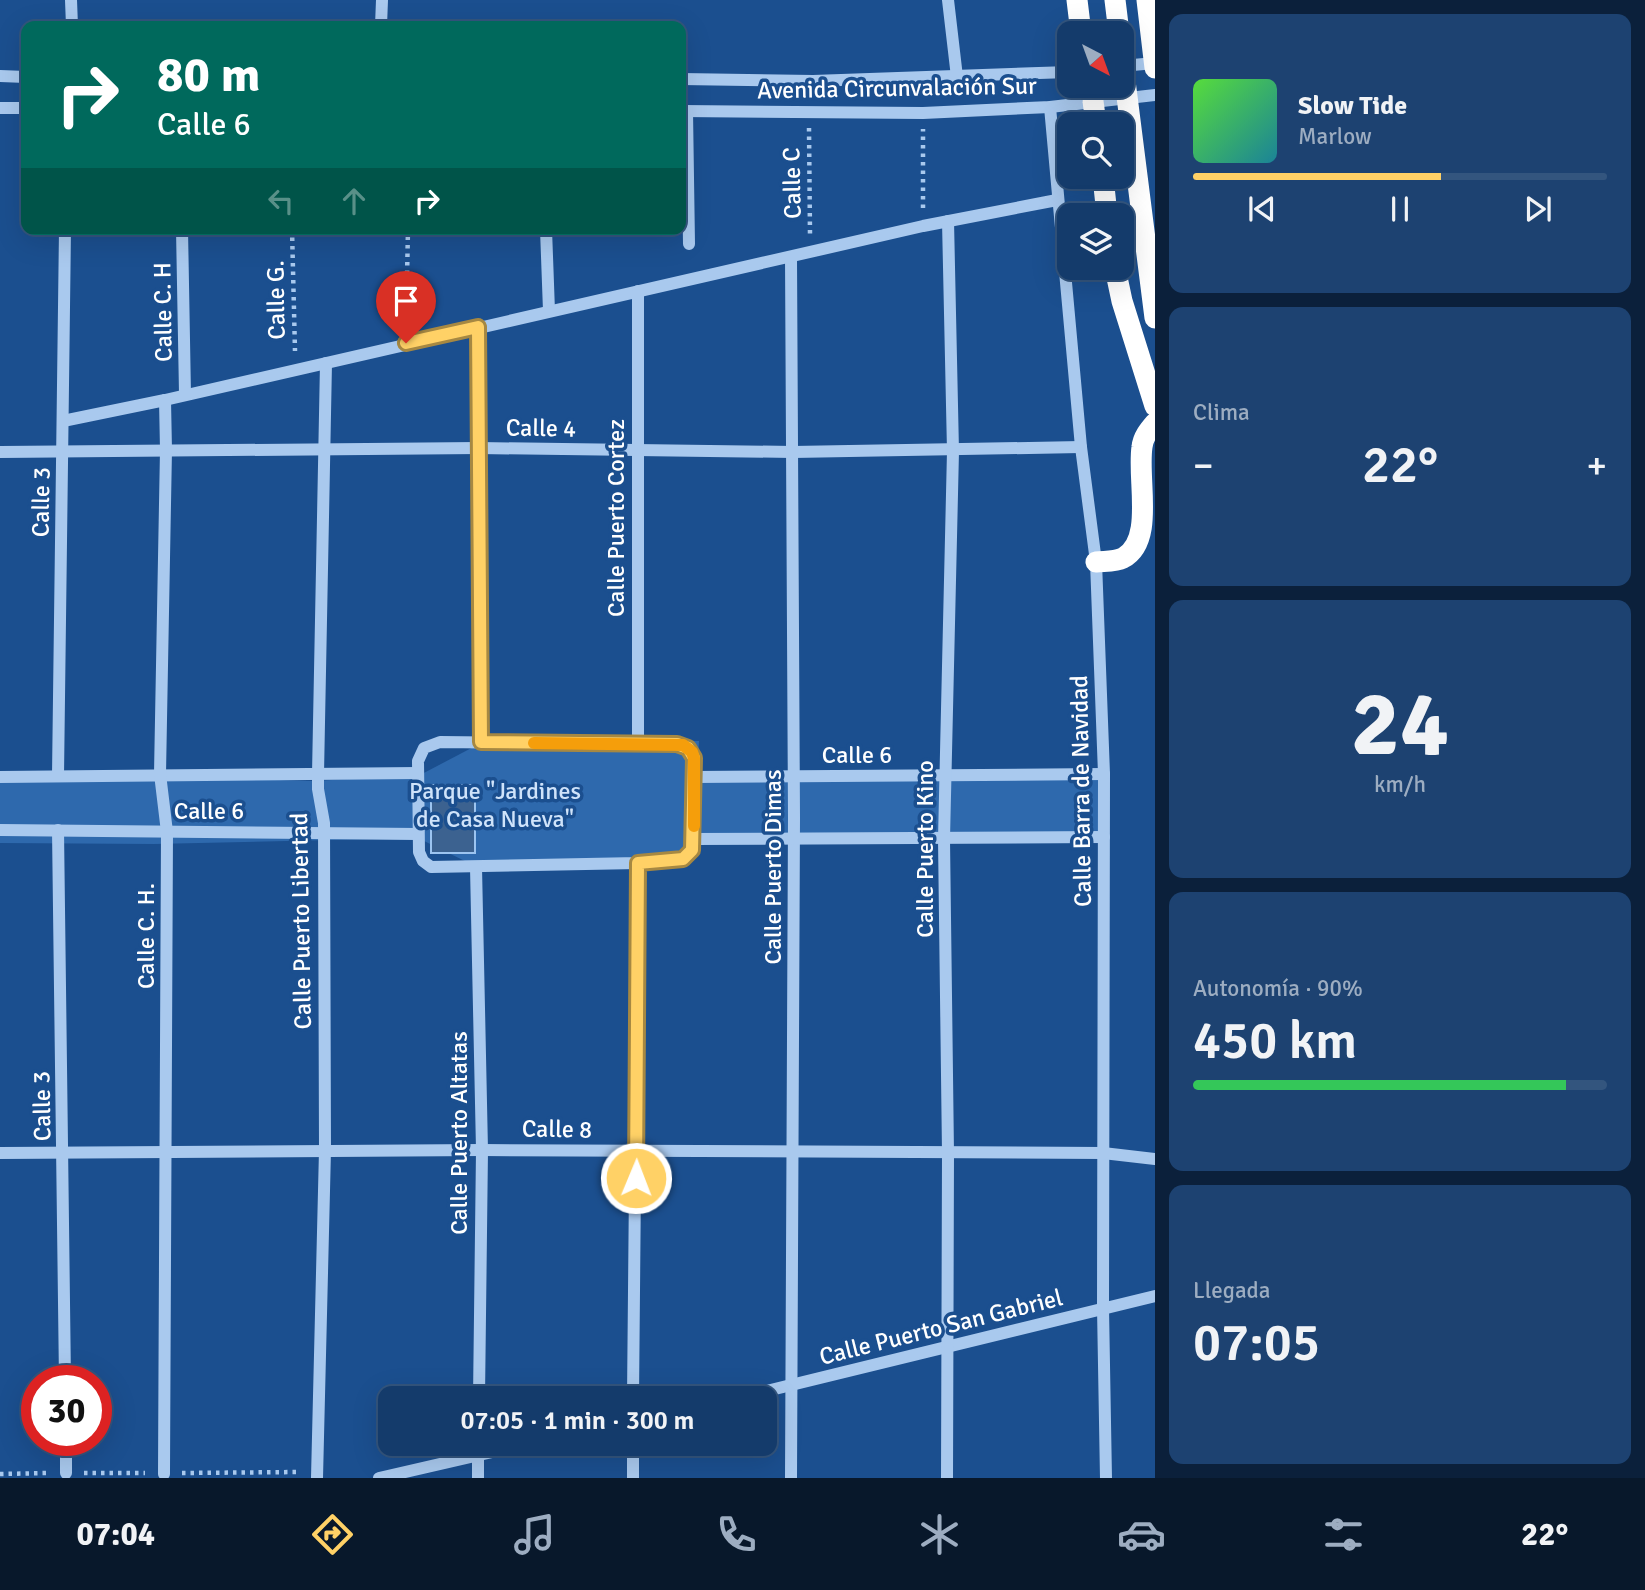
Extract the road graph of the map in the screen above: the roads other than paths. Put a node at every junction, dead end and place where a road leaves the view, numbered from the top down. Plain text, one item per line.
1 (71, 0) edge
2 (382, 0) edge
3 (948, 0) edge
4 (1077, 0) edge
5 (1115, 0) edge
6 (1146, 0) edge
7 (72, 21) edge
8 (381, 21) edge
9 (1080, 21) edge
10 (1118, 21) edge
11 (1155, 63) edge
12 (1134, 65) edge
13 (1155, 68) edge
14 (1057, 73) edge
15 (0, 76) edge
16 (21, 77) edge
17 (957, 78) junction
18 (686, 79) edge
19 (1155, 95) edge
20 (1127, 98) edge
21 (1093, 101) junction
22 (1050, 107) junction
23 (0, 108) edge
24 (21, 108) edge
25 (686, 111) edge
26 (1094, 112) edge
27 (686, 164) edge
28 (1057, 200) junction
29 (948, 221) junction
30 (65, 235) edge
31 (182, 235) edge
32 (546, 235) edge
33 (689, 244) dead end
34 (791, 257) junction
35 (1118, 280) edge
36 (638, 291) junction
37 (549, 311) junction
38 (1155, 318) edge
39 (478, 327) junction
40 (326, 363) junction
41 (185, 394) junction
42 (165, 400) junction
43 (1155, 406) edge
44 (63, 421) junction
45 (1155, 423) edge
46 (1081, 447) junction
47 (479, 448) junction
48 (324, 449) junction
49 (63, 450) junction
50 (166, 450) junction
51 (953, 450) junction
52 (637, 451) junction
53 (0, 452) edge
54 (793, 453) junction
55 (1096, 562) junction
56 (481, 742) junction
57 (638, 744) junction
58 (418, 773) junction
59 (160, 774) junction
60 (318, 774) junction
61 (1104, 774) junction
62 (0, 776) edge
63 (58, 776) junction
64 (794, 776) junction
65 (946, 776) junction
66 (694, 777) junction
67 (0, 830) edge
68 (58, 830) junction
69 (167, 832) junction
70 (324, 833) junction
71 (418, 834) junction
72 (1104, 837) junction
73 (694, 839) junction
74 (794, 839) junction
75 (944, 839) junction
76 (638, 863) junction
77 (477, 867) junction
78 (325, 1150) junction
79 (482, 1150) junction
80 (636, 1151) junction
81 (792, 1151) junction
82 (64, 1152) junction
83 (0, 1153) edge
84 (165, 1153) junction
85 (948, 1153) junction
86 (1103, 1153) junction
87 (1155, 1159) edge
88 (1155, 1296) edge
89 (1103, 1308) junction
90 (946, 1347) junction
91 (65, 1365) edge
92 (479, 1386) edge
93 (633, 1386) edge
94 (791, 1386) junction
95 (777, 1389) edge
96 (66, 1456) edge
97 (454, 1456) edge
98 (478, 1456) edge
99 (633, 1456) edge
100 (66, 1473) dead end
101 (164, 1474) dead end
102 (317, 1478) edge
103 (379, 1478) edge
104 (478, 1478) edge
105 (633, 1478) edge
106 (791, 1478) edge
107 (947, 1478) edge
108 (1106, 1478) edge

1 - 7 street
2 - 8 street
3 - 17 street
4 - 9 highway
5 - 10 highway
6 - 13 highway, bridge
11 - 12 street
14 - 17 street, Avenida Circunvalación Sur
15 - 16 street
17 - 18 street, Avenida Circunvalación Sur
19 - 21 street, Avenida Circunvalación Sur
20 - 38 highway, bridge
21 - 22 street, Avenida Circunvalación Sur
21 - 26 highway
22 - 25 street, Avenida Circunvalación Sur
22 - 28 street, Calle Barra de Navidad
23 - 24 street
27 - 33 street
28 - 29 street
28 - 46 street, Calle Barra de Navidad
29 - 34 street
29 - 51 street, Calle Puerto Kino
30 - 44 street, Calle 3
31 - 41 street, Calle C. H
32 - 37 street
34 - 36 street
34 - 54 street, Calle Puerto Dimas
35 - 43 highway
36 - 37 street
36 - 52 street, Calle Puerto Cortez
37 - 39 street
39 - 40 street
39 - 47 street
40 - 41 street
40 - 48 street, Calle Puerto Libertad
41 - 42 street
42 - 44 street
42 - 50 street, Calle C. H.
44 - 49 street, Calle 3
45 - 55 highway
46 - 51 street, Calle 4
46 - 55 street, Calle Barra de Navidad
47 - 48 street, Calle 4
47 - 52 street, Calle 4
47 - 56 street
48 - 50 street, Calle 4
48 - 60 street, Calle Puerto Libertad
49 - 50 street, Calle 4
49 - 53 street, Calle 4
49 - 63 street, Calle 3
50 - 59 street, Calle C. H.
51 - 54 street, Calle 4
51 - 65 street, Calle Puerto Kino
52 - 54 street, Calle 4
52 - 57 street, Calle Puerto Cortez
54 - 64 street, Calle Puerto Dimas
55 - 61 street, Calle Barra de Navidad
56 - 57 street
56 - 58 street
57 - 66 street
58 - 60 street, Calle 6
58 - 71 street
59 - 60 street, Calle 6
59 - 63 street, Calle 6
59 - 69 street, Calle C. H.
60 - 70 street, Calle Puerto Libertad
61 - 65 street, Calle 6
61 - 72 street, Calle Barra de Navidad
62 - 63 street, Calle 6
64 - 65 street, Calle 6
64 - 66 street, Calle 6
64 - 74 street, Calle Puerto Dimas
65 - 75 street, Calle Puerto Kino
66 - 73 street
67 - 68 street, Calle 6
68 - 69 street, Calle 6
68 - 82 street, Calle 3
69 - 70 street, Calle 6
69 - 84 street, Calle C. H.
70 - 71 street, Calle 6
70 - 78 street, Calle Puerto Libertad
71 - 77 street
72 - 75 street
72 - 86 street, Calle Barra de Navidad
73 - 74 street
73 - 76 street
74 - 75 street
74 - 81 street, Calle Puerto Dimas
75 - 85 street, Calle Puerto Kino
76 - 77 street
76 - 80 street
77 - 79 street, Calle Puerto Altatas
78 - 79 street, Calle 8
78 - 84 street, Calle 8
78 - 102 street, Calle Puerto Libertad
79 - 80 street, Calle 8
79 - 92 street, Calle Puerto Altatas
80 - 81 street, Calle 8
80 - 93 street
81 - 85 street, Calle 8
81 - 94 street, Calle Puerto Dimas
82 - 83 street, Calle 8
82 - 84 street, Calle 8
82 - 91 street, Calle 3
84 - 101 street, Calle C. H.
85 - 86 street, Calle 8
85 - 90 street, Calle Puerto Kino
86 - 87 street, Calle 8
86 - 89 street, Calle Barra de Navidad
88 - 89 street, Calle Puerto San Gabriel
89 - 90 street, Calle Puerto San Gabriel
89 - 108 street, Calle Barra de Navidad
90 - 94 street, Calle Puerto San Gabriel
90 - 107 street, Calle Puerto Kino
94 - 95 street, Calle Puerto San Gabriel
94 - 106 street, Calle Puerto Dimas
96 - 100 street
97 - 103 street
98 - 104 street
99 - 105 street

